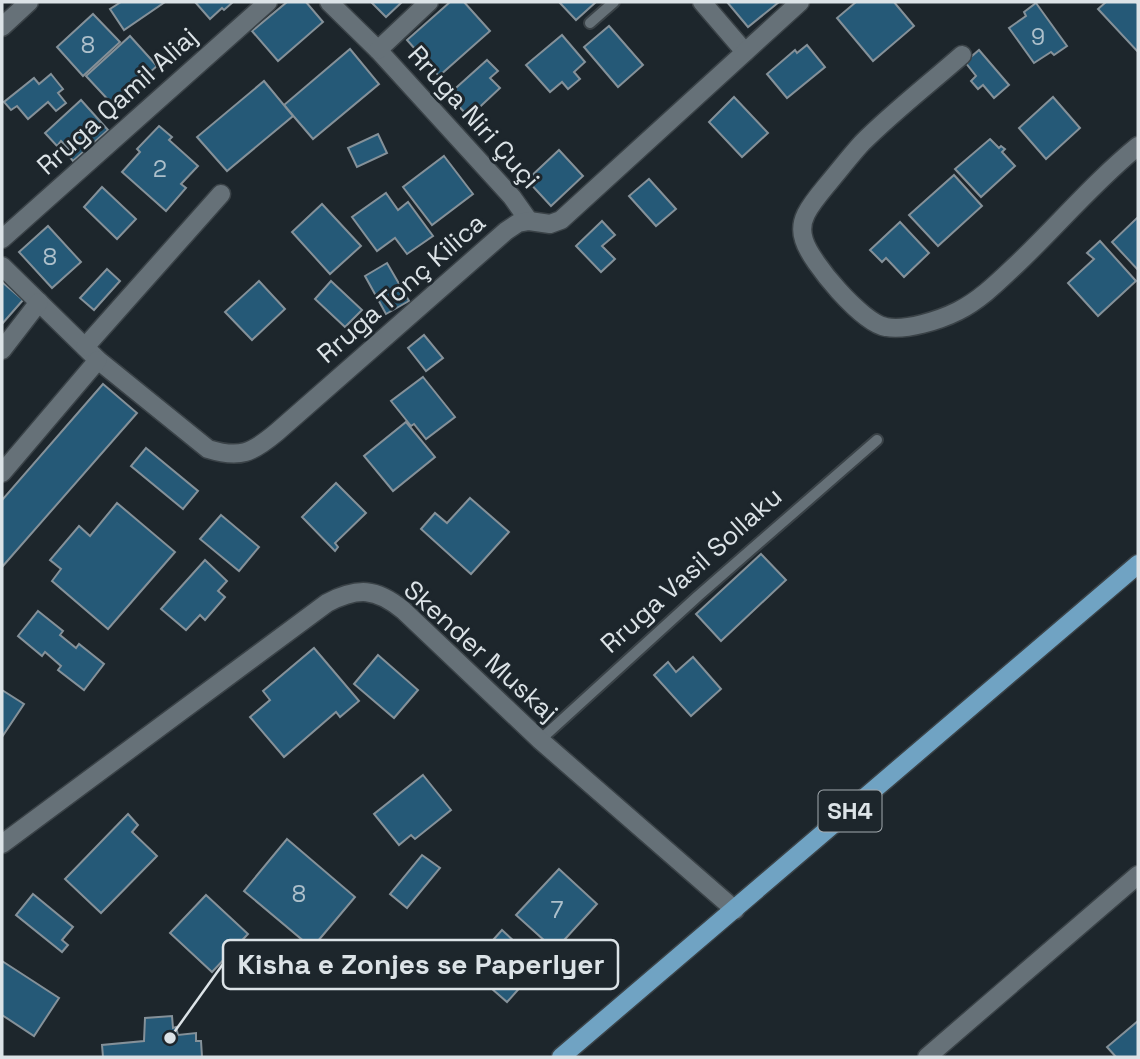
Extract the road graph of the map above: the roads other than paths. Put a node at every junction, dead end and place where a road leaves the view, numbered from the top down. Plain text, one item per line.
1 (29, 2) edge
2 (268, 2) edge
3 (329, 2) edge
4 (429, 2) edge
5 (614, 2) edge
6 (702, 2) edge
7 (800, 2) edge
8 (590, 23) dead end
9 (2, 27) edge
10 (378, 50) junction
11 (745, 52) junction
12 (962, 55) dead end
13 (1138, 146) edge
14 (221, 194) dead end
15 (529, 221) junction
16 (2, 239) edge
17 (2, 266) edge
18 (39, 302) junction
19 (85, 347) junction
20 (2, 350) edge
21 (98, 360) junction
22 (877, 440) dead end
23 (2, 473) edge
24 (1138, 564) edge
25 (540, 740) junction
26 (2, 844) edge
27 (1138, 875) edge
28 (735, 910) junction
29 (561, 1057) edge
30 (927, 1057) edge

1 - 9 street
2 - 16 street, Rruga Qamil Aliaj
3 - 10 street, Rruga Niri Çuçi
4 - 10 street, Rruga Niri Çuçi
5 - 8 lane
6 - 11 street
7 - 11 street, Rruga Tonç Kilica
10 - 15 street, Rruga Niri Çuçi
11 - 15 street, Rruga Tonç Kilica
12 - 13 street
14 - 19 street
15 - 21 street, Rruga Tonç Kilica
17 - 18 street, Rruga Tonç Kilica
18 - 19 street, Rruga Tonç Kilica
18 - 20 street
19 - 21 street, Rruga Tonç Kilica
21 - 23 street
22 - 25 lane, Rruga Vasil Sollaku
24 - 28 main road, SH4
25 - 26 street, Skender Muskaj
25 - 28 street, Skender Muskaj
27 - 30 street
28 - 29 main road, SH4

